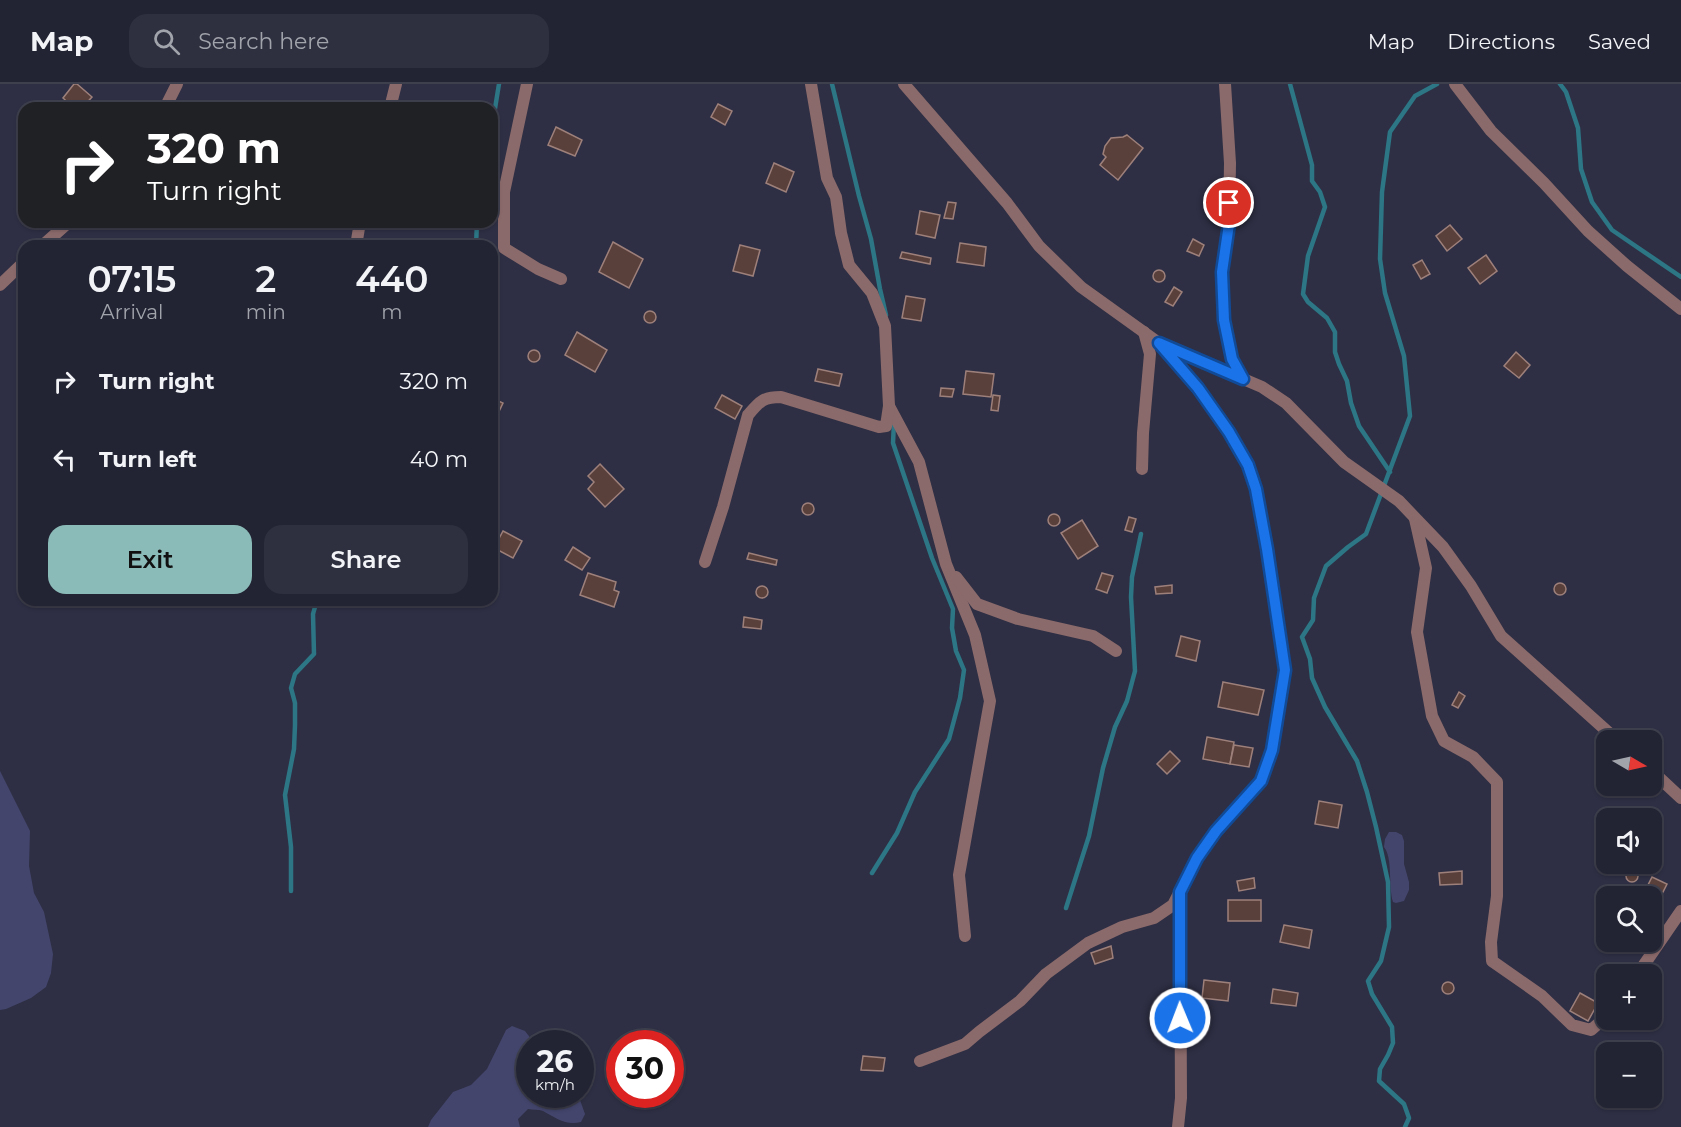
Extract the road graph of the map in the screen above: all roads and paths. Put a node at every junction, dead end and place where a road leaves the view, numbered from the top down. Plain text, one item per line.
1 (177, 84) edge
2 (396, 84) edge
3 (527, 84) edge
4 (811, 84) edge
5 (904, 84) edge
6 (1225, 84) edge
7 (1455, 84) edge
8 (168, 102) edge
9 (392, 102) edge
10 (62, 228) edge
11 (49, 240) edge
12 (18, 268) edge
13 (561, 279) dead end
14 (0, 285) edge
15 (1681, 309) edge
16 (1144, 332) junction
17 (1159, 343) junction
18 (1243, 379) junction
19 (889, 406) junction
20 (1142, 469) dead end
21 (1415, 518) junction
22 (705, 562) dead end
23 (946, 564) junction
24 (1116, 651) dead end
25 (1606, 730) edge
26 (1662, 780) edge
27 (1681, 798) edge
28 (1180, 892) junction
29 (1681, 912) edge
30 (964, 936) dead end
31 (1645, 964) edge
32 (1596, 1026) edge
33 (920, 1061) dead end
34 (1178, 1127) edge

1 - 8 street
2 - 9 street
3 - 13 street
4 - 19 street
5 - 16 street
6 - 18 street
7 - 15 street
10 - 11 street
12 - 14 street
16 - 17 street
16 - 20 street
17 - 18 street
17 - 28 street
18 - 21 street
19 - 22 street
19 - 23 street
21 - 25 street
21 - 32 street
23 - 24 street
23 - 30 street
26 - 27 street
28 - 33 street
28 - 34 street
29 - 31 street

